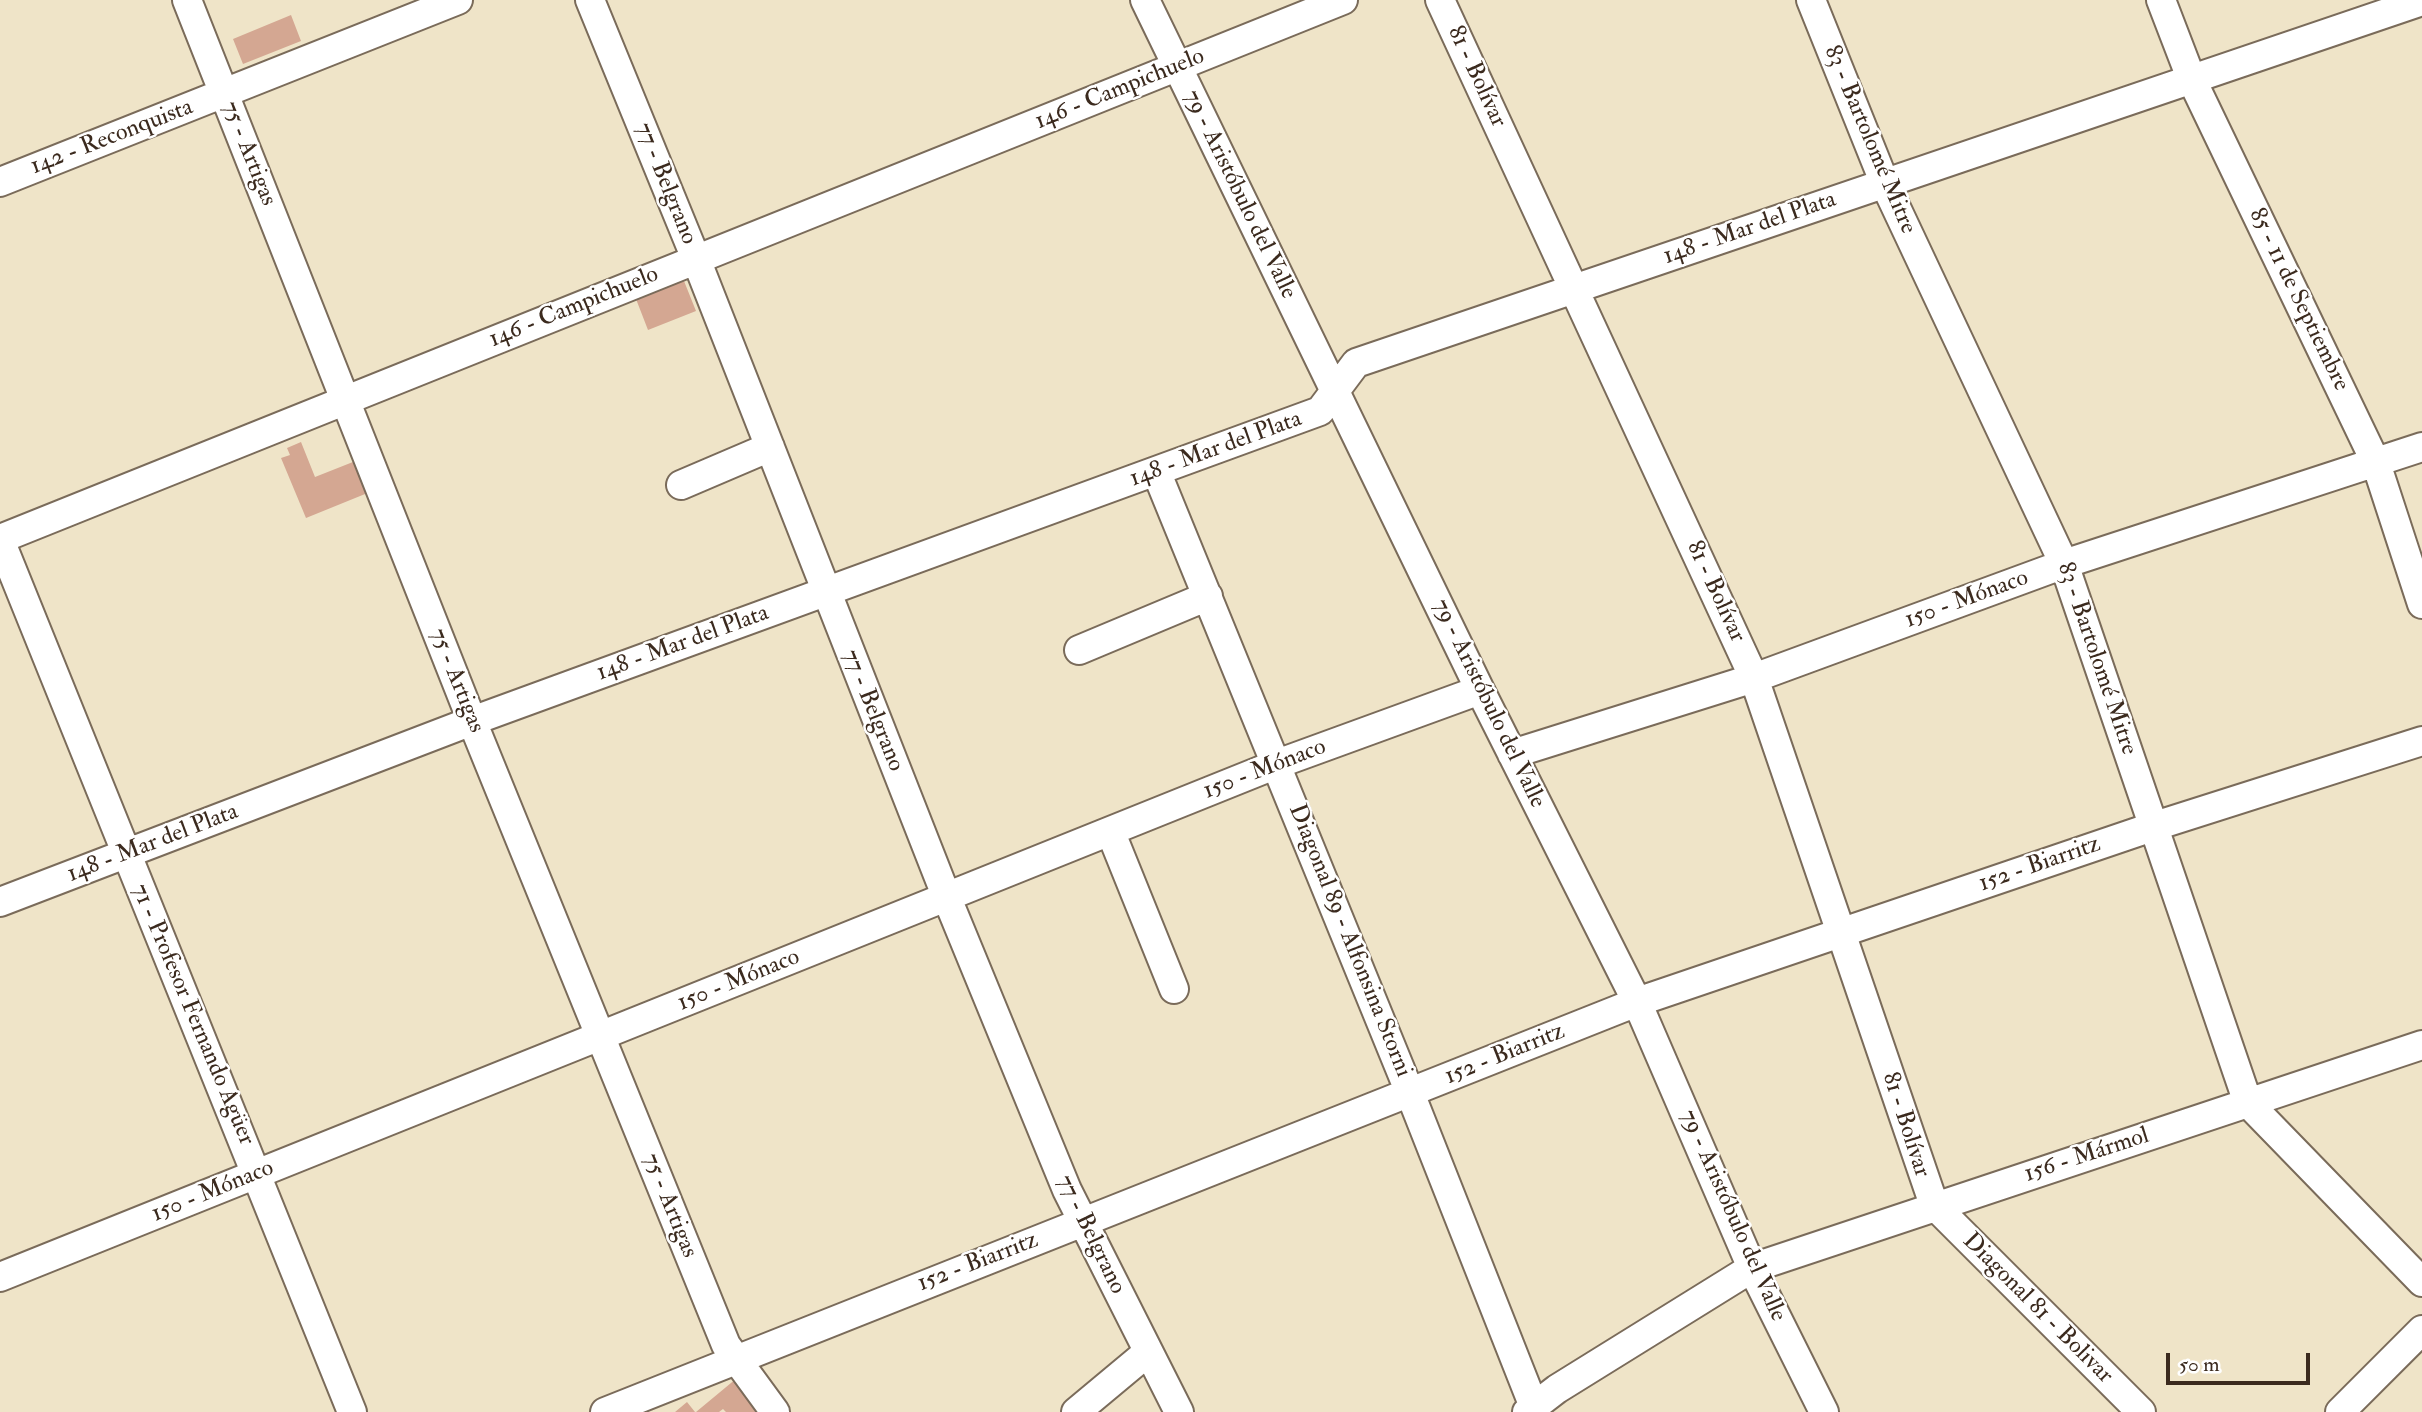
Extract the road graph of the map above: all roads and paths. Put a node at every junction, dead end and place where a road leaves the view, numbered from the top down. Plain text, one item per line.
1 (187, 0) edge
2 (458, 0) edge
3 (590, 0) edge
4 (1144, 0) edge
5 (1342, 0) edge
6 (1440, 0) edge
7 (1811, 0) edge
8 (2161, 0) edge
9 (2422, 1) edge
10 (1176, 68) junction
11 (2191, 78) junction
12 (224, 94) junction
13 (0, 181) edge
14 (1885, 184) junction
15 (696, 258) junction
16 (1575, 289) junction
17 (1335, 391) junction
18 (346, 400) junction
19 (769, 447) junction
20 (2422, 447) edge
21 (2376, 463) junction
22 (1156, 471) junction
23 (681, 485) dead end
24 (0, 540) edge
25 (2064, 564) junction
26 (825, 593) junction
27 (1208, 596) junction
28 (2422, 604) edge
29 (1079, 650) dead end
30 (1754, 678) junction
31 (1480, 690) junction
32 (472, 721) junction
33 (2422, 741) edge
34 (1512, 754) junction
35 (1277, 764) junction
36 (2155, 826) junction
37 (1111, 833) junction
38 (125, 856) junction
39 (947, 898) junction
40 (0, 902) edge
41 (1841, 933) junction
42 (1174, 989) dead end
43 (1637, 1002) junction
44 (601, 1037) junction
45 (2422, 1045) edge
46 (1410, 1093) junction
47 (2248, 1103) junction
48 (258, 1174) junction
49 (1934, 1205) junction
50 (1082, 1222) junction
51 (1752, 1268) junction
52 (0, 1277) edge
53 (2422, 1282) edge
54 (2422, 1330) edge
55 (1148, 1352) junction
56 (734, 1358) junction
57 (1532, 1410) edge
58 (352, 1412) edge
59 (604, 1412) edge
60 (775, 1412) edge
61 (1076, 1412) edge
62 (1179, 1412) edge
63 (1824, 1412) edge
64 (2141, 1412) edge
65 (2340, 1412) edge

1 - 12 street, 75 - Artigas
2 - 12 street, 142 - Reconquista
3 - 15 street, 77 - Belgrano
4 - 10 street, 79 - Aristóbulo del Valle
5 - 10 street, 146 - Campichuelo
6 - 16 street, 81 - Bolívar
7 - 14 street, 83 - Bartolomé Mitre
8 - 11 street, 85 - 11 de Septiembre
9 - 11 street, 148 - Mar del Plata
10 - 15 street, 146 - Campichuelo
10 - 17 street, 79 - Aristóbulo del Valle
11 - 14 street, 148 - Mar del Plata
11 - 21 street, 85 - 11 de Septiembre
12 - 13 street, 142 - Reconquista
12 - 18 street, 75 - Artigas
14 - 16 street, 148 - Mar del Plata
14 - 25 street, 83 - Bartolomé Mitre
15 - 18 street, 146 - Campichuelo
15 - 19 street, 77 - Belgrano
16 - 17 street, 148 - Mar del Plata
16 - 30 street, 81 - Bolívar
17 - 22 street, 148 - Mar del Plata
17 - 31 street, 79 - Aristóbulo del Valle
18 - 24 street, 146 - Campichuelo
18 - 32 street, 75 - Artigas
19 - 23 street
19 - 26 street, 77 - Belgrano
20 - 21 street, 150 - Mónaco
21 - 25 street, 150 - Mónaco
21 - 28 street, 85 - 11 de Septiembre
22 - 26 street, 148 - Mar del Plata
22 - 27 street, Diagonal 89 - Alfonsina Storni
24 - 38 street, 71 - Profesor Fernando Agüer
25 - 30 street, 150 - Mónaco
25 - 36 street, 83 - Bartolomé Mitre
26 - 32 street, 148 - Mar del Plata
26 - 39 street, 77 - Belgrano
27 - 29 street
27 - 35 street, Diagonal 89 - Alfonsina Storni
30 - 34 street, 150 - Mónaco
30 - 41 street, 81 - Bolívar
31 - 34 street, 79 - Aristóbulo del Valle
31 - 35 street, 150 - Mónaco
32 - 38 street, 148 - Mar del Plata
32 - 44 street, 75 - Artigas
33 - 36 street, 152 - Biarritz
34 - 43 street, 79 - Aristóbulo del Valle
35 - 37 street, 150 - Mónaco
35 - 46 street, Diagonal 89 - Alfonsina Storni
36 - 41 street, 152 - Biarritz
36 - 47 street, 83 - Bartolomé Mitre
37 - 39 street, 150 - Mónaco
37 - 42 street
38 - 40 street, 148 - Mar del Plata
38 - 48 street, 71 - Profesor Fernando Agüer
39 - 44 street, 150 - Mónaco
39 - 50 street, 77 - Belgrano
41 - 43 street, 152 - Biarritz
41 - 49 street, 81 - Bolívar
43 - 46 street, 152 - Biarritz
43 - 51 street, 79 - Aristóbulo del Valle
44 - 48 street, 150 - Mónaco
44 - 56 street, 75 - Artigas
45 - 47 street, 156 - Mármol
46 - 50 street, 152 - Biarritz
46 - 57 street, Diagonal 89 - Alfonsina Storni
47 - 49 street, 156 - Mármol
47 - 53 street, 83 - Bartolomé Mitre
48 - 52 street, 150 - Mónaco
48 - 58 street, 71 - Profesor Fernando Agüer
49 - 51 street, 156 - Mármol
49 - 64 street, Diagonal 81 - Bolivar
50 - 55 street, 77 - Belgrano
50 - 56 street, 152 - Biarritz
51 - 57 street, 156 - Mármol
51 - 63 street, 79 - Aristóbulo del Valle
54 - 65 street
55 - 61 street
55 - 62 street, 77 - Belgrano
56 - 59 street, 152 - Biarritz
56 - 60 street, 75 - Artigas

